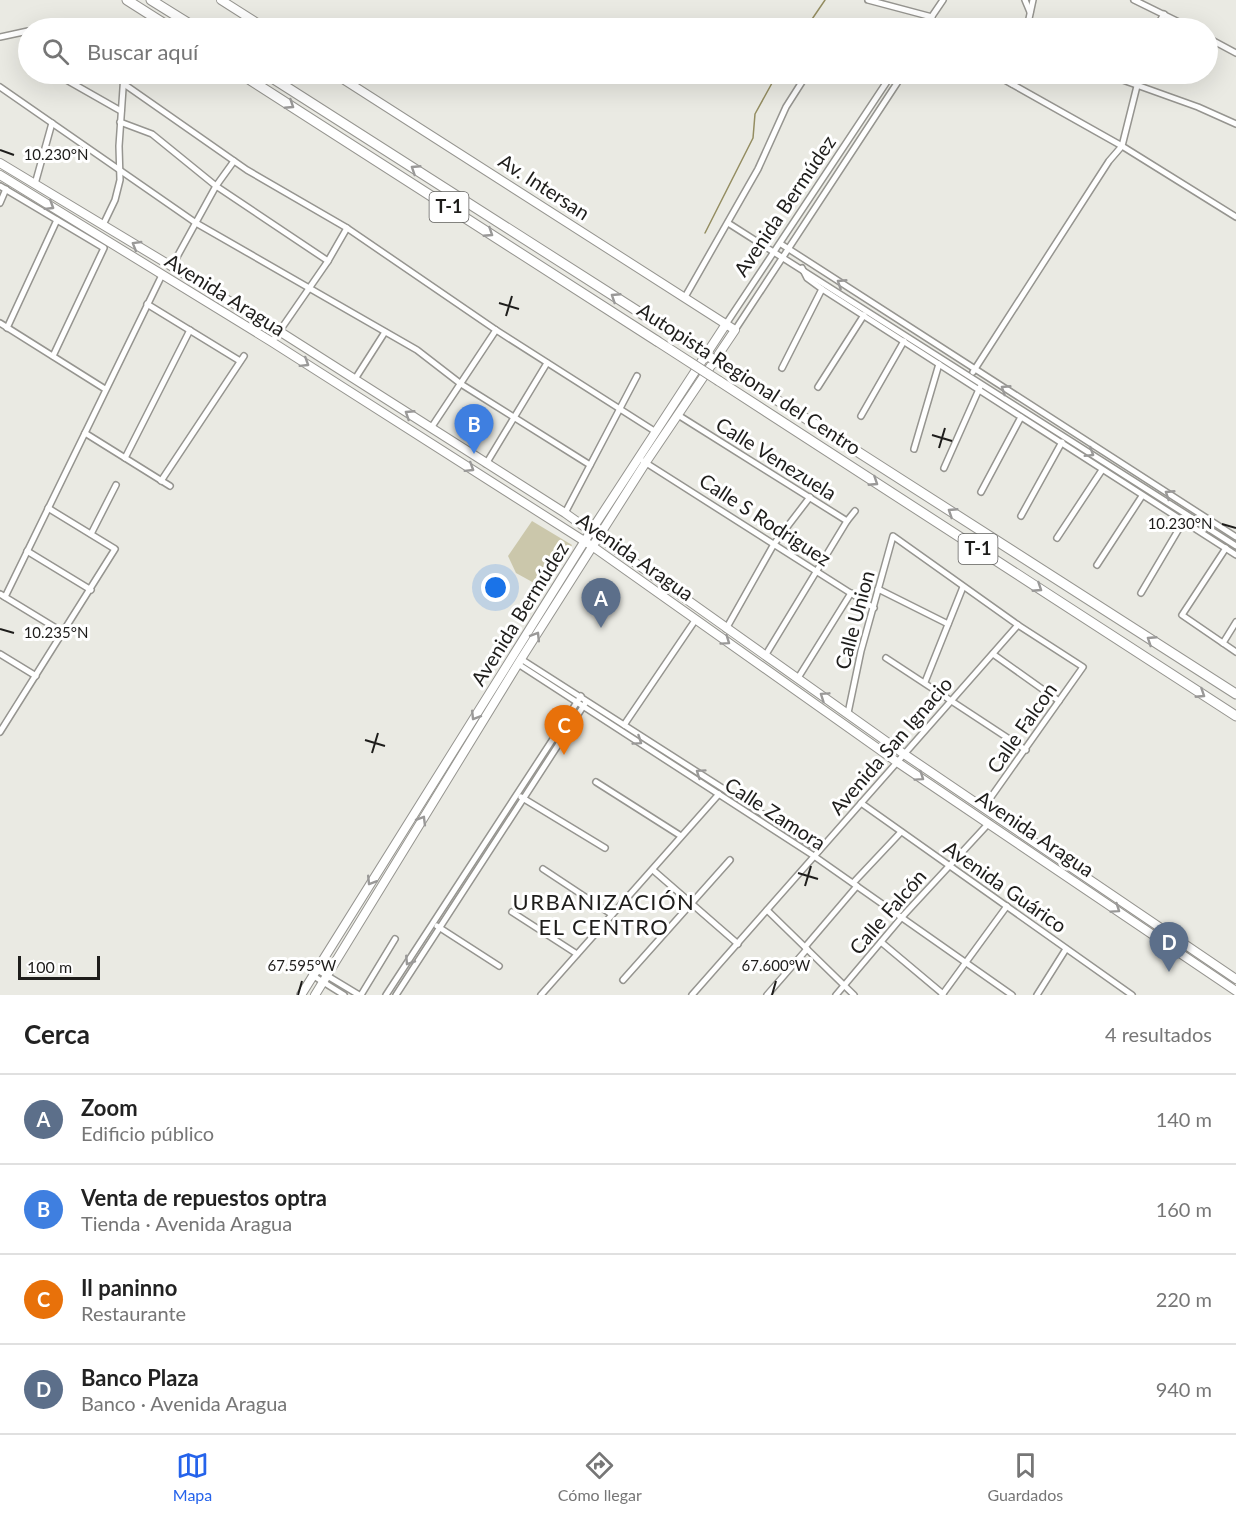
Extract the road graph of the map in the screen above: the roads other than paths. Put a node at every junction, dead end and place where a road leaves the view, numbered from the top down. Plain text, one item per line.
1 (127, 0) edge
2 (151, 0) edge
3 (220, 0) edge
4 (868, 0) edge
5 (943, 0) edge
6 (1025, 0) edge
7 (1035, 0) edge
8 (1134, 0) edge
9 (875, 1) edge
10 (1030, 14) junction
11 (1164, 14) junction
12 (932, 17) joint
13 (155, 18) edge
14 (180, 18) edge
15 (249, 18) edge
16 (1029, 18) edge
17 (1162, 18) edge
18 (1172, 18) edge
19 (18, 33) edge
20 (0, 37) edge
21 (1218, 43) edge
22 (1236, 53) edge
23 (74, 84) edge
24 (124, 84) joint
25 (257, 84) edge
26 (282, 84) edge
27 (351, 84) edge
28 (801, 84) edge
29 (885, 84) edge
30 (897, 84) edge
31 (1012, 84) edge
32 (1132, 84) edge
33 (1137, 86) junction
34 (0, 87) edge
35 (121, 111) junction
36 (120, 122) junction
37 (52, 123) junction
38 (1236, 124) edge
39 (1122, 146) junction
40 (234, 161) junction
41 (0, 163) edge
42 (120, 169) junction
43 (0, 175) edge
44 (34, 184) junction
45 (0, 186) edge
46 (216, 186) junction
47 (6, 189) junction
48 (0, 203) edge
49 (1236, 217) edge
50 (57, 220) junction
51 (196, 223) junction
52 (728, 223) junction
53 (103, 225) junction
54 (347, 228) junction
55 (781, 244) junction
56 (789, 250) junction
57 (775, 253) junction
58 (784, 257) junction
59 (328, 261) junction
60 (172, 266) junction
61 (802, 268) junction
62 (162, 275) junction
63 (307, 289) junction
64 (822, 289) junction
65 (685, 297) junction
66 (147, 304) junction
67 (866, 313) junction
68 (0, 323) edge
69 (726, 324) junction
70 (7, 328) junction
71 (190, 330) junction
72 (496, 330) junction
73 (735, 330) junction
74 (279, 331) junction
75 (385, 332) junction
76 (904, 341) junction
77 (272, 342) junction
78 (53, 356) junction
79 (244, 356) dead end
80 (240, 362) junction
81 (547, 363) junction
82 (939, 364) junction
83 (782, 368) dead end
84 (974, 369) junction
85 (970, 375) junction
86 (637, 376) dead end
87 (986, 376) junction
88 (355, 379) junction
89 (967, 382) junction
90 (982, 383) junction
91 (460, 384) junction
92 (818, 387) dead end
93 (979, 389) junction
94 (105, 390) junction
95 (618, 410) junction
96 (678, 415) junction
97 (861, 416) dead end
98 (1021, 417) junction
99 (514, 418) junction
100 (431, 428) junction
101 (656, 432) junction
102 (85, 433) junction
103 (1066, 437) junction
104 (1062, 443) junction
105 (914, 449) dead end
106 (125, 458) junction
107 (643, 460) junction
108 (486, 464) junction
109 (590, 465) junction
110 (944, 468) dead end
111 (1102, 470) junction
112 (161, 481) junction
113 (116, 485) dead end
114 (170, 486) dead end
115 (981, 492) dead end
116 (810, 496) junction
117 (1143, 496) junction
118 (48, 508) junction
119 (855, 511) dead end
120 (565, 513) junction
121 (1021, 516) dead end
122 (847, 521) junction
123 (1184, 522) junction
124 (591, 531) junction
125 (91, 534) junction
126 (599, 537) junction
127 (1236, 537) edge
128 (1057, 538) dead end
129 (588, 544) junction
130 (774, 544) junction
131 (1236, 546) edge
132 (1226, 548) junction
133 (27, 551) junction
134 (1236, 555) edge
135 (1097, 565) dead end
136 (816, 571) junction
137 (963, 587) junction
138 (879, 589) junction
139 (91, 590) junction
140 (851, 593) junction
141 (1141, 593) dead end
142 (3, 595) edge
143 (873, 608) junction
144 (696, 620) junction
145 (1236, 622) edge
146 (948, 624) junction
147 (1018, 625) junction
148 (726, 629) junction
149 (64, 633) junction
150 (1223, 643) junction
151 (1236, 652) edge
152 (0, 654) edge
153 (993, 654) junction
154 (765, 656) junction
155 (886, 658) dead end
156 (520, 661) junction
157 (36, 676) junction
158 (798, 678) junction
159 (925, 682) junction
160 (1236, 694) edge
161 (583, 700) junction
162 (952, 700) junction
163 (1059, 701) junction
164 (848, 713) junction
165 (1236, 716) edge
166 (625, 724) junction
167 (621, 730) junction
168 (0, 732) edge
169 (1026, 750) junction
170 (904, 754) junction
171 (450, 756) junction
172 (458, 761) junction
173 (897, 762) junction
174 (596, 782) dead end
175 (724, 788) junction
176 (718, 795) junction
177 (520, 796) junction
178 (861, 803) junction
179 (984, 807) junction
180 (989, 823) junction
181 (901, 832) junction
182 (681, 836) junction
183 (605, 848) dead end
184 (819, 850) junction
185 (814, 856) junction
186 (730, 860) dead end
187 (948, 866) junction
188 (543, 869) dead end
189 (653, 870) junction
190 (855, 884) junction
191 (692, 903) junction
192 (1007, 906) junction
193 (768, 910) junction
194 (512, 912) dead end
195 (611, 914) junction
196 (902, 917) junction
197 (436, 925) junction
198 (395, 939) dead end
199 (881, 942) junction
200 (738, 944) junction
201 (806, 948) junction
202 (1066, 949) junction
203 (577, 954) junction
204 (966, 962) junction
205 (499, 966) dead end
206 (314, 972) junction
207 (325, 979) junction
208 (1236, 979) edge
209 (623, 980) dead end
210 (844, 986) junction
211 (1236, 990) edge
212 (1122, 992) edge
213 (1004, 993) edge
214 (301, 995) edge
215 (315, 995) edge
216 (344, 995) edge
217 (360, 995) edge
218 (386, 995) edge
219 (396, 995) edge
220 (541, 995) edge
221 (693, 995) edge
222 (767, 995) edge
223 (836, 995) edge
224 (854, 995) edge
225 (943, 995) edge
226 (1012, 995) edge
227 (1037, 995) edge
228 (1132, 995) edge
229 (1233, 995) edge

1 - 13 highway
2 - 14 highway
3 - 15 street
4 - 9 street
5 - 12 street
6 - 10 street
7 - 10 street
8 - 11 street
9 - 12 street
10 - 16 street
11 - 17 street
11 - 18 street
19 - 20 street
21 - 22 street
23 - 35 street
24 - 35 street
24 - 40 street
25 -> 165 highway, Autopista Regional del Centro / T-1, bridge
160 -> 26 highway, Autopista Regional del Centro / T-1, bridge
27 - 65 street, Av. Intersan
28 - 52 street
29 - 55 street, Avenida Bermúdez
30 - 56 street, Avenida Bermúdez
31 - 39 street
32 - 33 street
33 - 38 street
33 - 39 street
34 - 37 street
35 - 36 street
36 - 42 street
36 - 46 street
37 - 42 street
37 - 44 street
39 - 49 street
39 - 84 street
40 - 46 street
40 - 54 street
41 - 44 street, Avenida Aragua
42 - 51 street
42 - 53 street
43 -> 62 street, Avenida Aragua
44 - 53 street, Avenida Aragua
45 - 47 street
46 - 51 street
46 - 59 street
47 - 48 street
47 - 50 street
50 - 70 street
50 - 78 street
51 - 60 street
51 - 63 street
52 - 57 street
52 - 65 street
60 -> 53 street, Avenida Aragua
54 - 59 street
54 - 72 street
55 - 56 street
55 - 57 street, Avenida Bermúdez
56 - 58 street, Avenida Bermúdez
84 -> 56 street
57 - 58 street
57 - 69 street, Avenida Bermúdez
58 - 61 street
58 - 73 street, Avenida Bermúdez
59 - 63 street
60 - 74 street, Avenida Aragua
61 - 64 street
61 - 67 street
62 - 66 street
62 - 77 street, Avenida Aragua
63 - 74 street
63 - 75 street
64 - 67 street
64 - 83 street
65 - 69 street, Av. Intersan
66 - 71 street
66 - 94 street
67 - 76 street
67 - 85 street
67 - 92 street
68 - 70 street
69 - 73 street, Av. Intersan
69 - 101 street, Avenida Bermúdez
70 - 78 street
71 - 80 street
71 - 106 street
72 - 81 street
72 - 91 street
73 - 96 street, Avenida Bermúdez
74 - 77 street
74 - 88 street, Avenida Aragua
75 - 88 street
75 - 91 street
76 - 82 street
76 - 97 street
77 -> 129 street, Avenida Aragua
78 - 94 street
79 - 80 street
80 - 112 street
81 - 95 street
81 - 99 street
82 - 89 street
82 - 105 street
84 - 85 street
84 - 87 street
85 - 89 street
85 - 90 street
86 - 95 street
87 - 90 street
127 -> 87 street
100 -> 88 street, Avenida Aragua
89 - 93 street
90 - 93 street
90 - 103 street
91 - 99 street
91 - 100 street
93 - 98 street
93 - 110 street
94 - 102 street
95 - 101 street
95 - 109 street
96 - 107 street, Avenida Bermúdez
96 - 116 street, Calle Venezuela
98 - 104 street
98 - 115 street
99 - 108 street
99 - 109 street
100 - 108 street, Avenida Aragua
101 - 107 street, Avenida Bermúdez
102 - 106 street
102 - 118 street
103 - 104 street
103 -> 131 street
104 - 111 street
104 - 121 street
106 - 112 street
107 - 124 street, Avenida Bermúdez
107 - 126 street, Avenida Bermúdez
107 - 130 street, Calle S Rodriguez
108 - 120 street, Avenida Aragua
109 - 120 street
111 - 117 street
111 - 128 street
112 - 114 street
113 - 125 street
116 - 122 street, Calle Venezuela
116 - 130 street
117 - 123 street
117 - 135 street
118 - 125 street
118 - 133 street
119 - 122 street, Calle Venezuela
120 - 124 street, Avenida Aragua
122 - 136 street
123 - 132 street
123 - 141 street
124 - 126 street, Avenida Aragua
124 - 129 street, Avenida Bermúdez
125 - 139 street
126 - 129 street, Avenida Bermúdez
126 - 148 street, Avenida Aragua
129 - 144 street, Avenida Aragua
156 -> 129 street, Avenida Bermúdez
129 -> 171 street, Avenida Bermúdez
130 - 136 street, Calle S Rodriguez
130 - 148 street
132 - 134 street
132 - 150 street
133 - 139 street
133 - 142 street
136 - 140 street, Calle S Rodriguez
136 - 154 street
137 - 138 street, Calle Union
137 - 146 street
137 - 147 street
138 - 143 street, Calle Union
138 - 146 street
139 - 149 street
140 - 143 street, Calle S Rodriguez
140 - 158 street
142 - 149 street
143 - 164 street, Calle Union
144 - 166 street
144 -> 173 street, Avenida Aragua
145 - 150 street
146 - 159 street
147 - 153 street, Avenida San Ignacio
147 - 163 street, Calle Falcon
148 - 154 street, Avenida Aragua
149 - 157 street
150 - 151 street
152 - 157 street
153 - 162 street, Avenida San Ignacio
153 - 163 street
154 - 158 street, Avenida Aragua
155 - 159 street
156 - 161 street, Calle Zamora
156 - 172 street, Avenida Bermúdez
157 - 168 street
164 -> 158 street, Avenida Aragua
159 - 162 street
161 - 166 street, Calle Zamora
161 - 167 street, Calle Zamora
161 - 177 street
162 - 169 street
162 - 170 street, Avenida San Ignacio
163 - 169 street, Calle Falcon
164 - 170 street, Avenida Aragua
166 - 167 street
175 -> 166 street, Calle Zamora
167 -> 176 street, Calle Zamora
169 - 179 street, Calle Falcon
170 - 173 street, Avenida San Ignacio
170 - 179 street, Avenida Aragua
171 - 172 street
171 -> 206 street, Avenida Bermúdez
207 -> 172 street, Avenida Bermúdez
173 - 178 street, Avenida San Ignacio
173 -> 180 street, Avenida Aragua
174 - 182 street
175 - 176 street
175 - 184 street, Calle Zamora
176 - 182 street
176 - 185 street, Calle Zamora
177 - 183 street
177 - 197 street
178 - 181 street, Avenida Guárico
178 - 184 street, Avenida San Ignacio
179 - 208 street, Avenida Aragua
180 - 187 street, Calle Falcón
180 -> 211 street, Avenida Aragua
181 - 187 street, Avenida Guárico
181 - 190 street
182 - 189 street
184 - 185 street, Avenida San Ignacio
185 - 190 street, Calle Zamora
185 - 193 street, Avenida San Ignacio
186 - 191 street
187 - 192 street, Avenida Guárico
187 - 196 street, Calle Falcón
188 - 195 street
189 - 191 street
189 - 195 street
190 - 196 street, Calle Zamora
190 - 201 street
191 - 200 street
191 - 209 street
192 - 202 street, Avenida Guárico
192 - 204 street
193 - 200 street, Avenida San Ignacio
193 - 201 street
194 - 203 street
195 - 203 street
196 - 199 street, Calle Falcón
196 - 204 street, Calle Zamora
197 - 205 street
197 -> 218 street
197 - 219 street
198 - 217 street
199 - 210 street, Calle Falcón
199 - 225 street
200 - 221 street, Avenida San Ignacio
201 - 210 street
201 - 222 street
202 - 212 street, Avenida Guárico
202 - 227 street
203 - 220 street
204 - 213 street, Calle Zamora
204 - 225 street
206 - 207 street
206 - 214 street, Avenida Bermúdez
207 - 215 street, Avenida Bermúdez
207 - 216 street
207 - 217 street
210 - 223 street, Calle Falcón
210 - 224 street
211 - 229 street
212 - 228 street, Avenida Guárico
213 - 226 street, Calle Zamora

